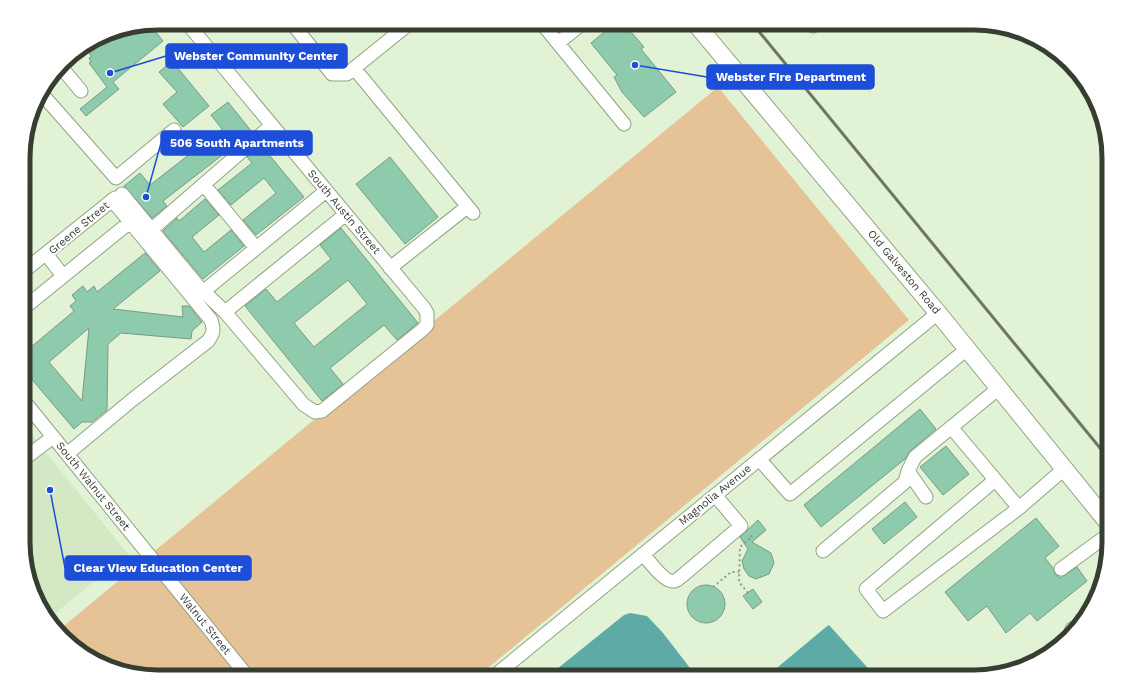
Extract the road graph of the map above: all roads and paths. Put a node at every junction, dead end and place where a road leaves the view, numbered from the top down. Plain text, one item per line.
1 (193, 30) edge
2 (297, 30) edge
3 (399, 30) edge
4 (547, 30) edge
5 (574, 30) edge
6 (701, 30) edge
7 (558, 43) junction
8 (354, 68) junction
9 (65, 71) edge
10 (81, 91) dead end
11 (45, 98) edge
12 (624, 124) dead end
13 (272, 125) junction
14 (174, 130) dead end
15 (204, 185) junction
16 (326, 191) junction
17 (116, 197) junction
18 (346, 214) junction
19 (130, 222) junction
20 (151, 230) junction
21 (256, 248) junction
22 (46, 255) junction
23 (30, 267) edge
24 (390, 268) junction
25 (63, 276) junction
26 (204, 291) junction
27 (30, 303) edge
28 (225, 312) junction
29 (938, 313) junction
30 (967, 349) junction
31 (999, 388) junction
32 (30, 408) edge
33 (951, 427) junction
34 (53, 437) junction
35 (30, 454) edge
36 (67, 454) junction
37 (759, 459) junction
38 (1064, 469) junction
39 (908, 471) junction
40 (995, 480) junction
41 (715, 495) junction
42 (926, 497) dead end
43 (1019, 508) junction
44 (1102, 515) edge
45 (740, 526) junction
46 (1102, 539) edge
47 (823, 551) dead end
48 (643, 554) junction
49 (1061, 569) dead end
50 (163, 572) joint
51 (739, 572) junction
52 (713, 587) dead end
53 (748, 593) dead end
54 (242, 670) edge
55 (502, 670) edge

1 - 13 street, South Austin Street
2 - 8 street
3 - 8 street
4 - 7 street
5 - 7 street
6 - 29 main road, Old Galveston Road
7 - 12 street
8 - 24 street
9 - 10 street
11 - 14 street
13 - 15 street
13 - 16 street, South Austin Street
15 - 20 street
15 - 21 street
16 - 18 street, South Austin Street
16 - 21 street
17 - 19 street
17 - 20 street
17 - 22 street, Greene Street
18 - 24 street, South Austin Street
18 - 28 street
19 - 25 street
19 - 36 street
20 - 26 street
21 - 26 street
22 - 23 street, Greene Street
22 - 25 street
24 - 28 street, South Austin Street
25 - 27 street
26 - 28 street
29 - 30 main road, Old Galveston Road
29 - 37 street, Magnolia Avenue
30 - 31 main road, Old Galveston Road
30 - 37 street
31 - 33 street
31 - 38 main road, Old Galveston Road
32 - 34 street, South Walnut Street
33 - 39 street
33 - 40 street
34 - 35 street
34 - 36 street, South Walnut Street
36 - 50 street, South Walnut Street
37 - 41 street, Magnolia Avenue
38 - 43 street
38 - 44 main road, Old Galveston Road
39 - 42 street
39 - 47 street
40 - 43 street
40 - 43 street
41 - 45 street
41 - 48 street, Magnolia Avenue
45 - 48 street
45 - 51 path
46 - 49 street
48 - 55 street, Magnolia Avenue
50 - 54 street, Walnut Street
51 - 52 path
51 - 53 path

